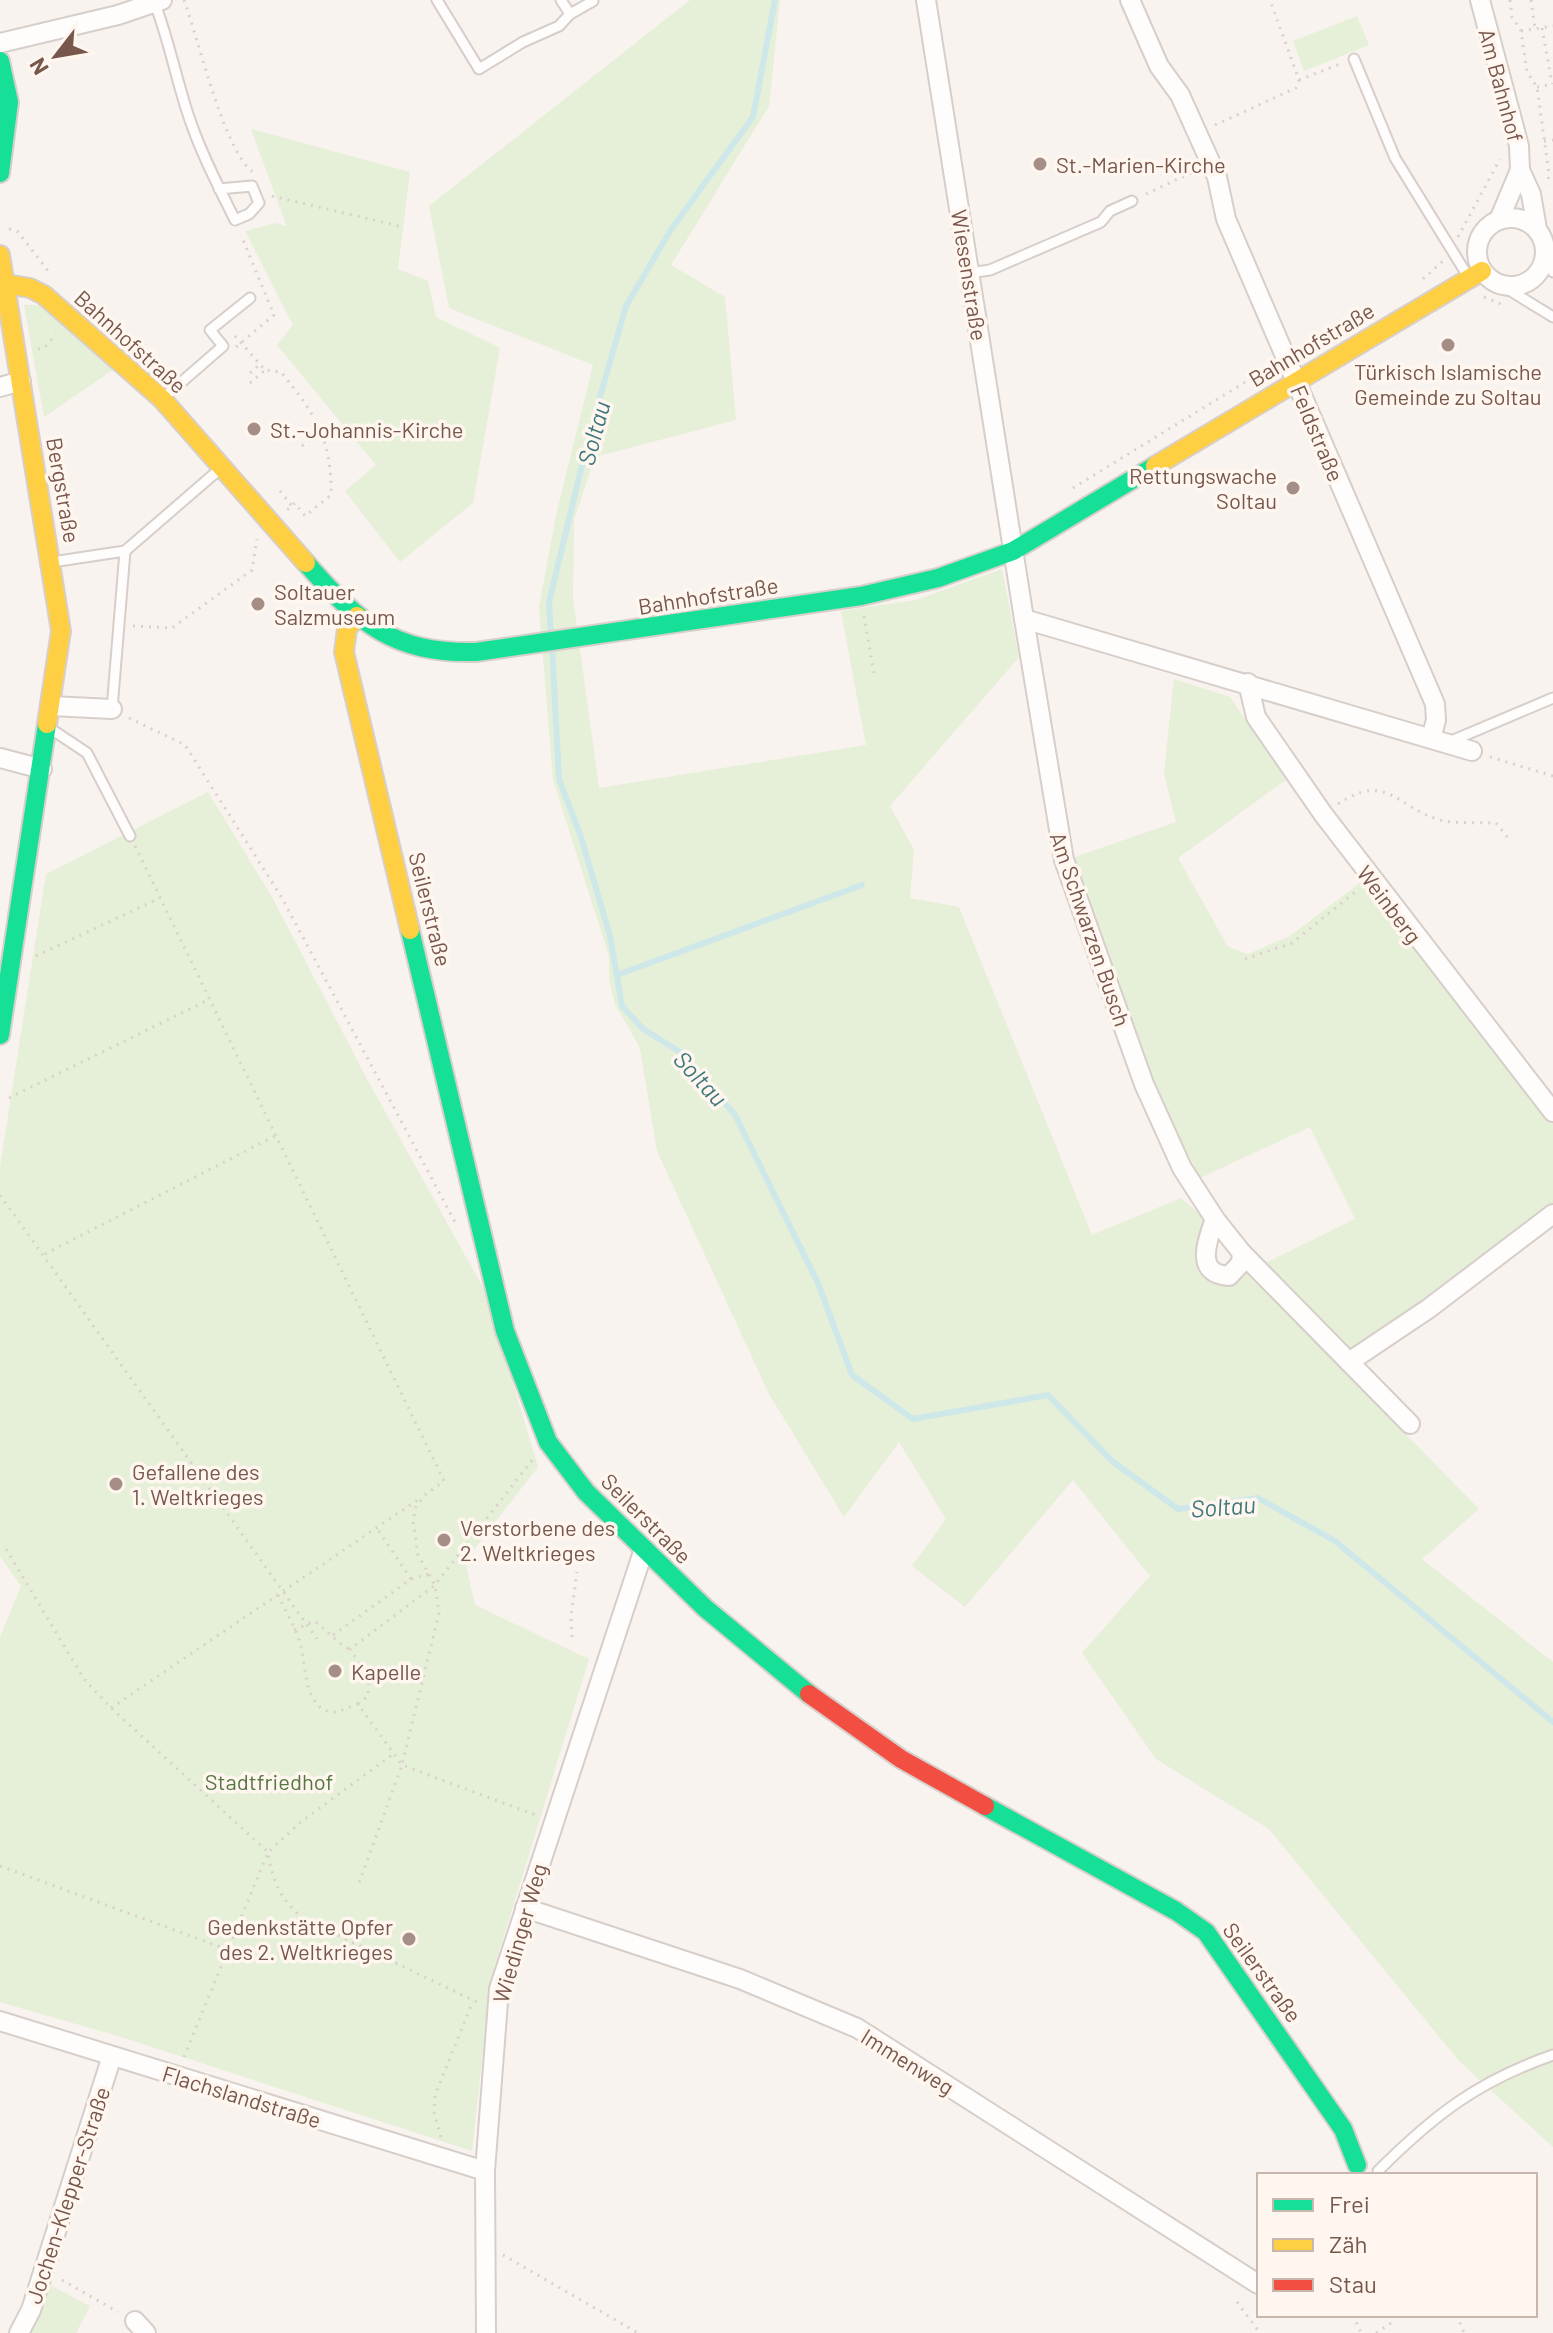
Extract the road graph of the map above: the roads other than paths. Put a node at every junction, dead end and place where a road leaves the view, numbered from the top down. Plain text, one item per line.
1 (437, 0) edge
2 (561, 0) edge
3 (926, 0) edge
4 (1130, 0) edge
5 (1480, 0) edge
6 (593, 1) edge
7 (159, 2) edge
8 (570, 14) junction
9 (0, 43) edge
10 (1354, 59) road end
11 (0, 61) edge
12 (1520, 170) junction
13 (0, 173) edge
14 (219, 189) junction
15 (1132, 201) road end
16 (1499, 220) junction
17 (1537, 229) junction
18 (0, 255) edge
19 (1550, 263) edge
20 (969, 273) junction
21 (1476, 274) junction
22 (2, 283) edge
23 (1501, 285) junction
24 (250, 298) dead end
25 (1553, 317) edge
26 (21, 381) junction
27 (1295, 381) junction
28 (0, 387) edge
29 (162, 399) junction
30 (224, 466) junction
31 (125, 551) junction
32 (1013, 551) junction
33 (52, 562) junction
34 (357, 616) junction
35 (1024, 619) junction
36 (1248, 683) junction
37 (1553, 698) edge
38 (51, 706) junction
39 (112, 709) joint
40 (48, 728) junction
41 (1439, 740) junction
42 (1472, 751) road end
43 (0, 758) edge
44 (42, 769) junction
45 (130, 836) road end
46 (0, 1035) edge
47 (1553, 1112) edge
48 (1553, 1214) edge
49 (1215, 1219) junction
50 (1242, 1253) junction
51 (1349, 1362) junction
52 (1410, 1424) dead end
53 (644, 1549) junction
54 (525, 1908) junction
55 (0, 2021) edge
56 (1553, 2055) edge
57 (112, 2056) junction
58 (1357, 2165) joint
59 (485, 2171) junction
60 (1380, 2173) edge
61 (1257, 2283) edge
62 (0, 2329) edge
63 (18, 2333) edge
64 (486, 2333) edge

1 - 8 lane
2 - 8 lane
3 - 20 street, Wiesenstraße
4 - 27 street, Feldstraße
5 - 12 street, Am Bahnhof
6 - 8 lane
7 - 9 street
7 - 14 lane
10 - 21 lane
11 - 13 street
12 - 16 street, Am Bahnhof
12 - 17 street, Am Bahnhof
14 - 14 lane
15 - 20 lane
16 - 17 street
16 - 21 street
17 - 19 street
18 - 22 street, Bergstraße
19 - 23 street
20 - 32 street, Wiesenstraße
21 - 23 street
21 - 27 street, Bahnhofstraße
22 - 26 street, Bergstraße
22 - 29 street, Bahnhofstraße
23 - 25 lane
24 - 29 lane
26 - 28 street
26 - 33 street, Bergstraße
27 - 32 street, Bahnhofstraße
27 - 41 street, Feldstraße
29 - 30 street, Bahnhofstraße
30 - 31 lane
30 - 34 street, Bahnhofstraße
31 - 33 lane
31 - 39 lane
32 - 34 street, Bahnhofstraße
32 - 35 street
33 - 38 street, Bergstraße
34 - 53 street, Seilerstraße
35 - 36 street
35 - 49 street, Am Schwarzen Busch
36 - 41 street
36 - 47 street, Weinberg
37 - 41 lane
38 - 39 street
38 - 40 street, Bergstraße
40 - 44 street, Bergstraße
40 - 45 lane
41 - 42 street
43 - 44 street
44 - 46 street, Bergstraße
48 - 51 street
49 - 50 street, Am Schwarzen Busch
49 - 50 street
50 - 51 street, Am Schwarzen Busch
51 - 52 street, Am Schwarzen Busch
53 - 54 street, Wiedinger Weg
53 - 58 street, Seilerstraße
54 - 59 street, Wiedinger Weg
54 - 61 street, Immenweg
55 - 57 street, Flachslandstraße
56 - 60 lane
57 - 59 street, Flachslandstraße
57 - 63 street, Jochen-Klepper-Straße
58 - 60 lane
59 - 64 street, Wiedinger Weg
62 - 63 street

